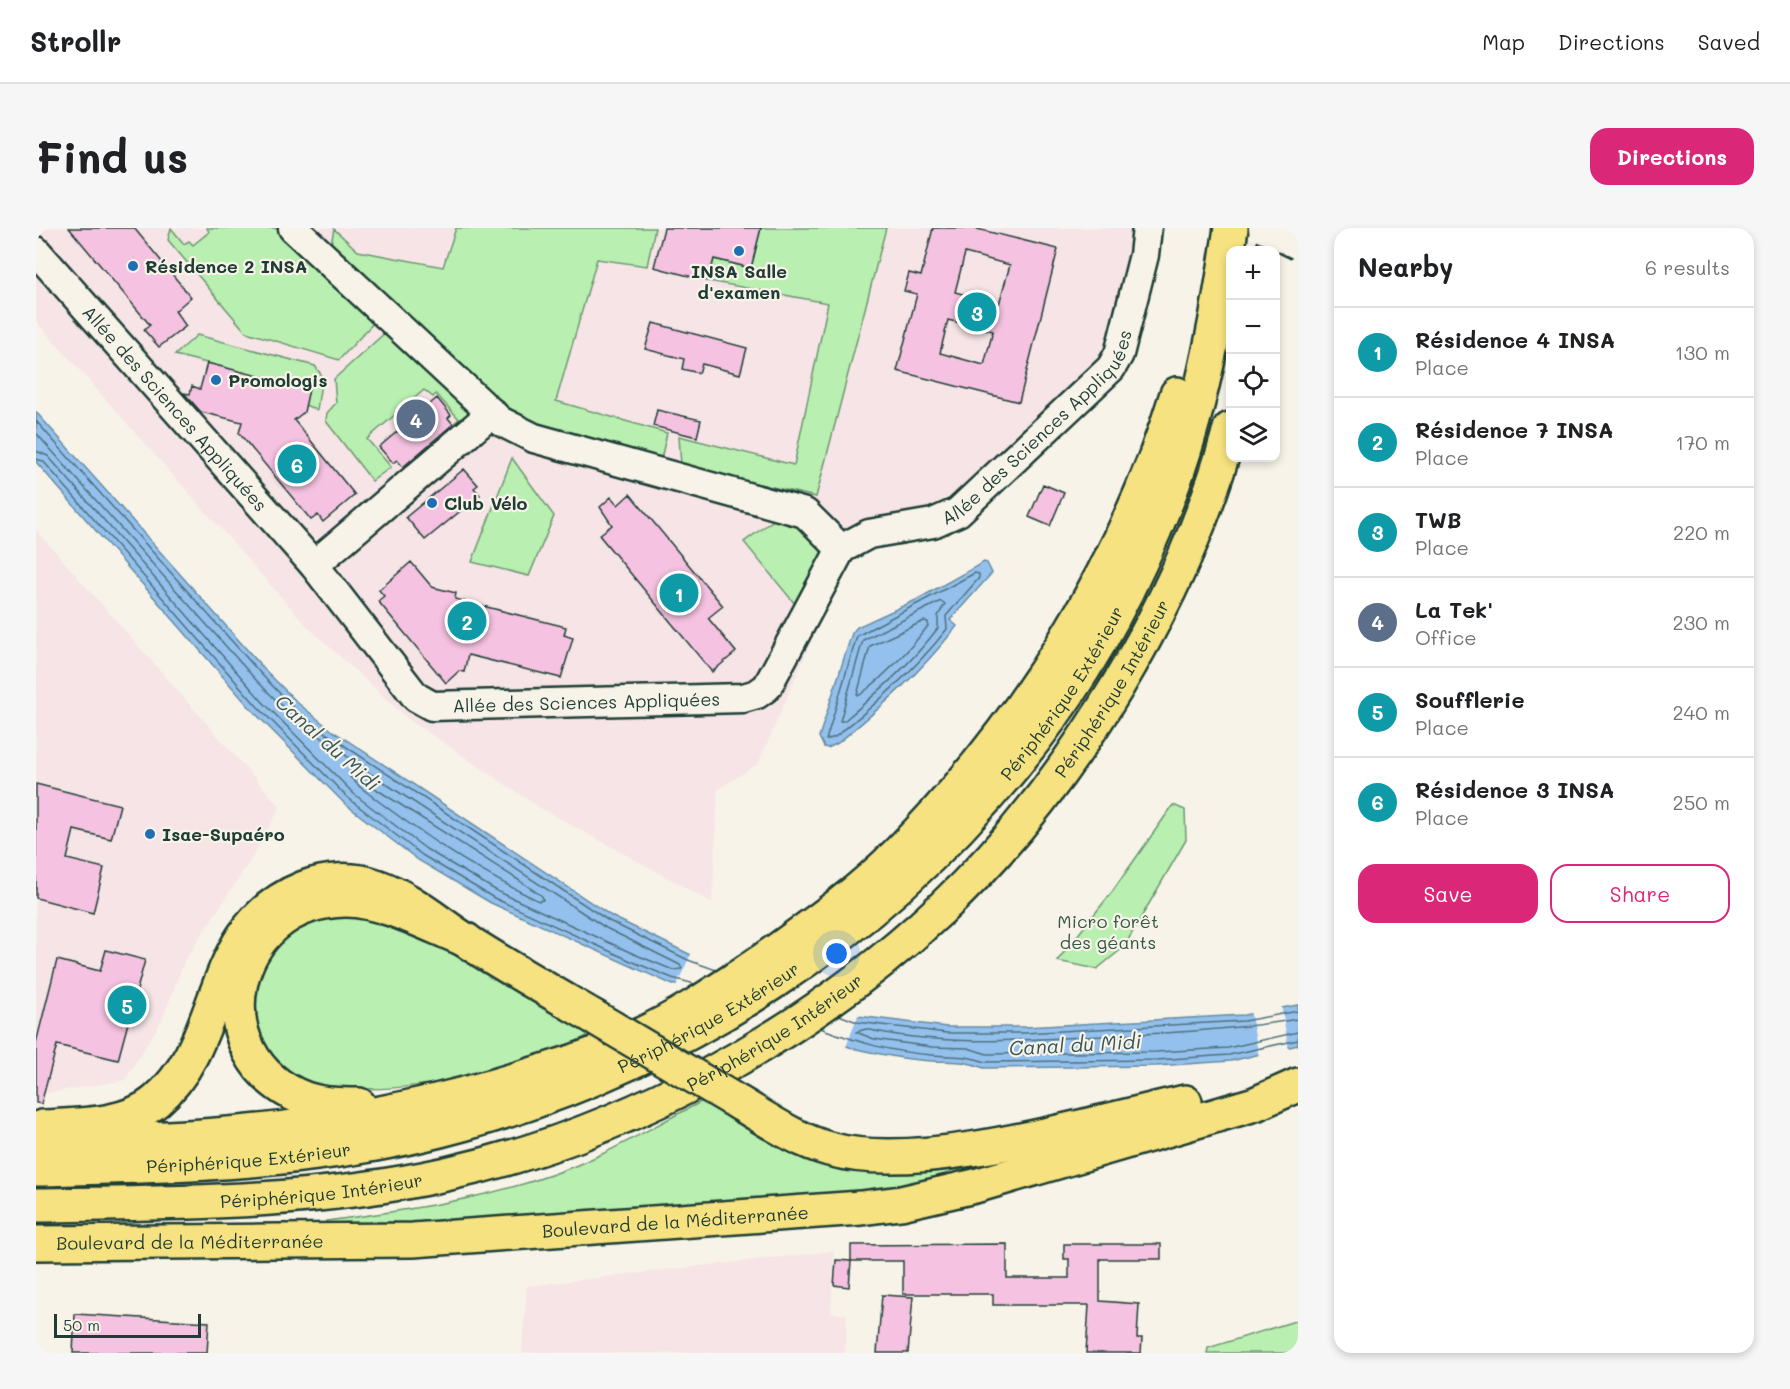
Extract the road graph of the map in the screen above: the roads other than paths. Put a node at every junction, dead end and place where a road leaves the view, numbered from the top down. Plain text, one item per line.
1 (293, 228) edge
2 (1147, 228) edge
3 (1263, 228) edge
4 (1275, 228) edge
5 (1229, 240) edge
6 (1298, 245) edge
7 (1271, 246) edge
8 (36, 251) edge
9 (492, 414) junction
10 (1226, 440) edge
11 (841, 549) junction
12 (314, 565) junction
13 (466, 940) junction
14 (1298, 1080) edge
15 (1298, 1085) edge
16 (409, 1107) junction
17 (36, 1128) edge
18 (36, 1140) edge
19 (36, 1169) edge
20 (244, 1199) junction
21 (36, 1205) edge
22 (36, 1226) edge
23 (36, 1244) edge

1 - 9 street
2 - 11 street, Allée des Sciences Appliquées
3 - 6 street, bridge
4 - 7 main road
5 - 16 main road
5 - 19 main road, Périphérique Extérieur
8 - 12 street, Allée des Sciences Appliquées
9 - 11 street
9 - 12 street
10 - 20 main road, Périphérique Intérieur
11 - 12 street, Allée des Sciences Appliquées
13 - 14 main road, bridge
13 - 16 main road
13 - 17 main road
15 - 23 main road, Boulevard de la Méditerranée
16 - 18 main road
20 - 21 main road, Périphérique Intérieur
20 - 22 main road

